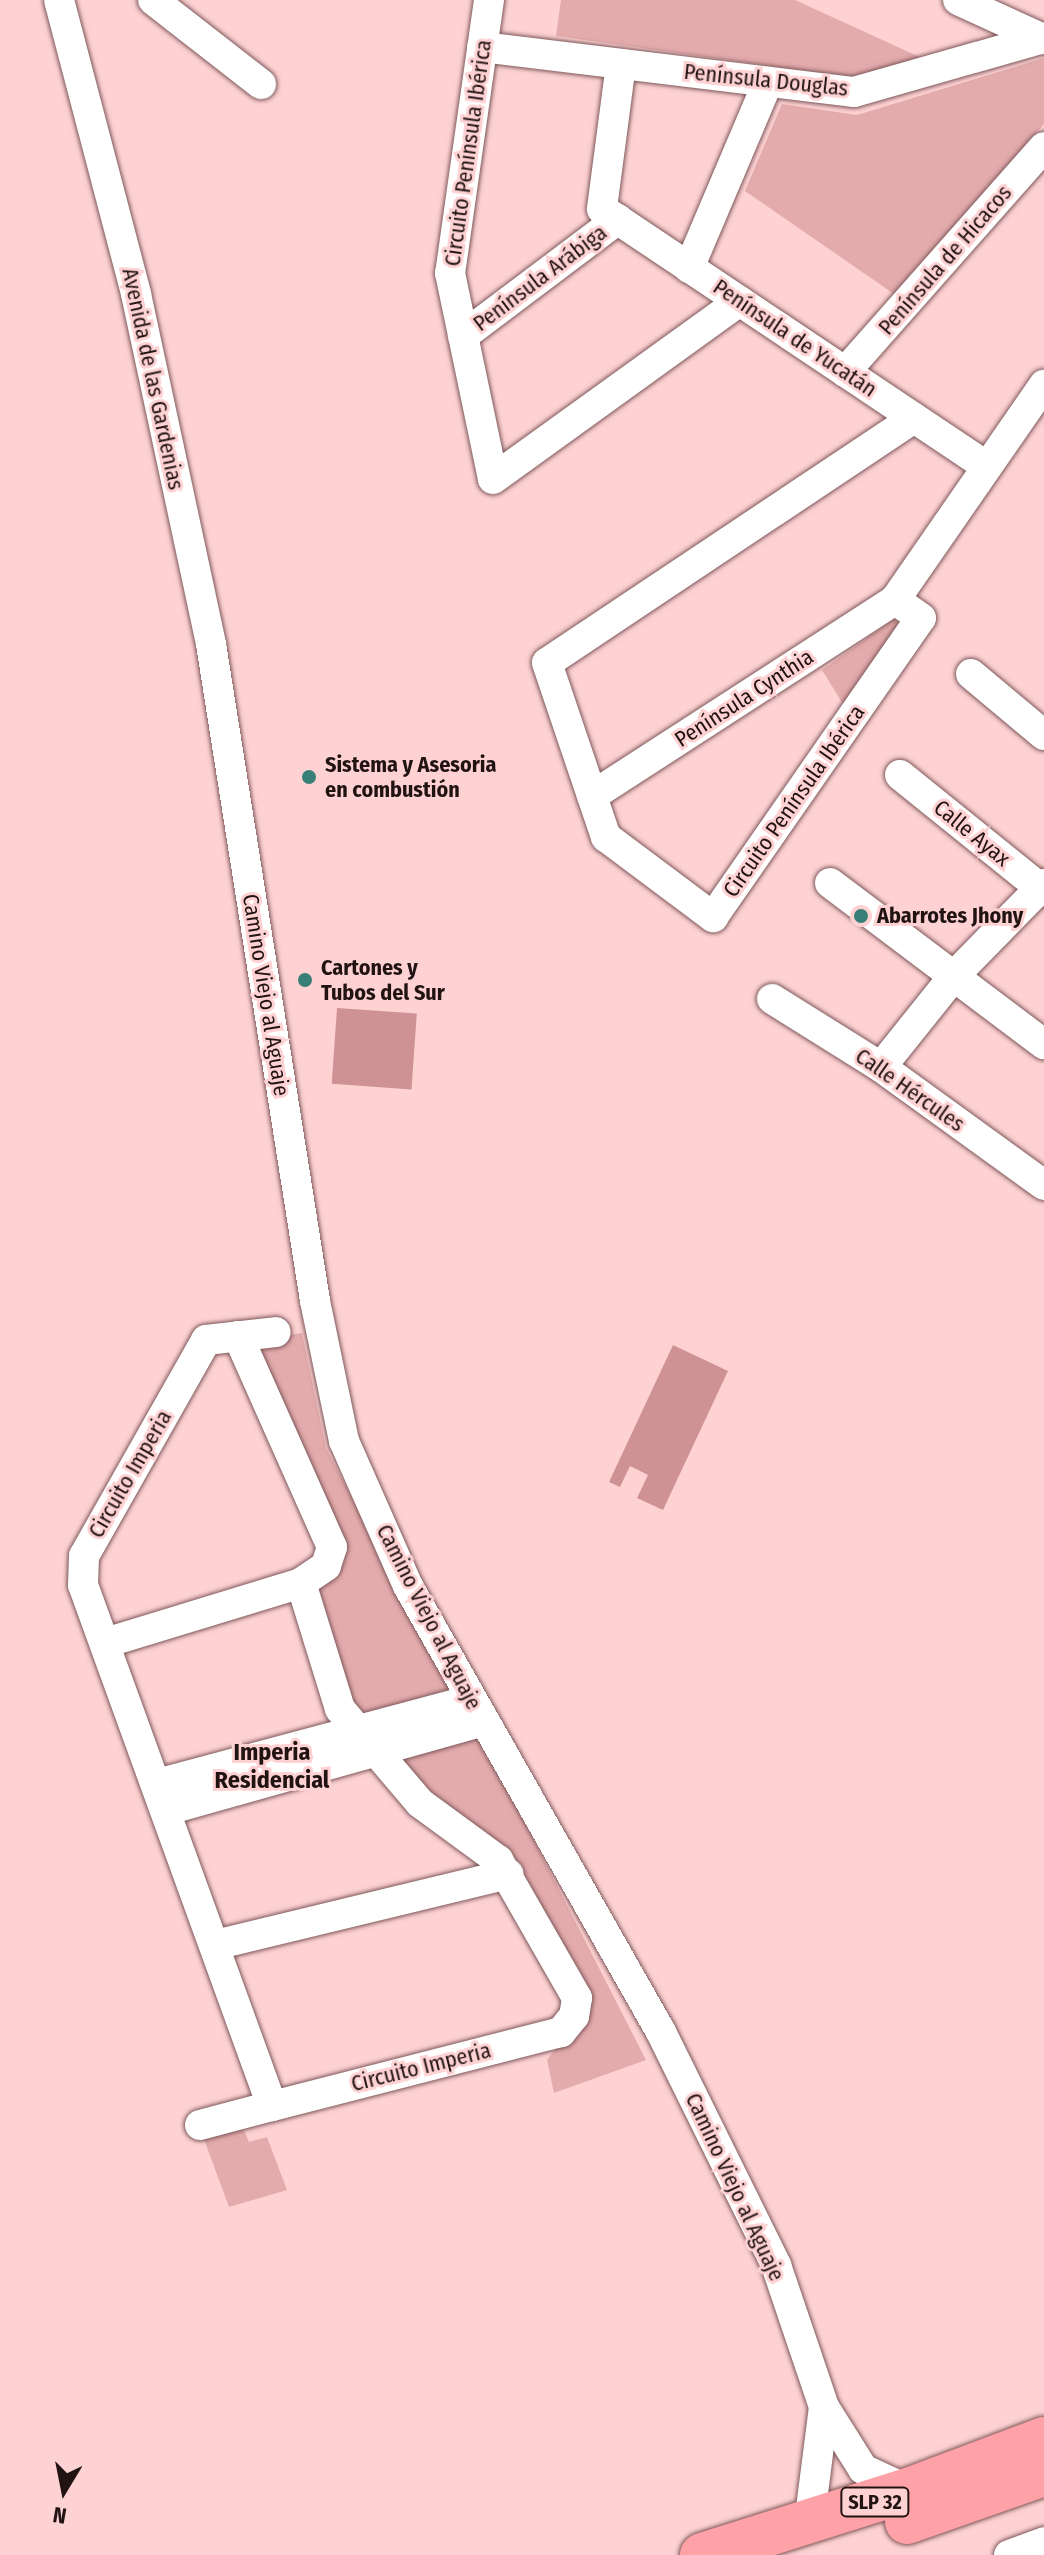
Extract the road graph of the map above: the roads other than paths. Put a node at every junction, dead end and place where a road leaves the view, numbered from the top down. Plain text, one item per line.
1 (59, 0) edge
2 (153, 0) edge
3 (489, 0) edge
4 (958, 0) edge
5 (1044, 39) edge
6 (482, 47) junction
7 (621, 64) junction
8 (768, 82) junction
9 (261, 84) dead end
10 (1044, 147) edge
11 (610, 214) junction
12 (689, 268) junction
13 (740, 301) junction
14 (463, 336) junction
15 (845, 372) junction
16 (1044, 385) edge
17 (914, 418) junction
18 (987, 467) junction
19 (895, 600) junction
20 (971, 674) dead end
21 (1044, 735) edge
22 (231, 761) joint
23 (900, 775) dead end
24 (592, 796) junction
25 (830, 883) dead end
26 (1043, 888) edge
27 (953, 977) junction
28 (772, 999) dead end
29 (1044, 1044) edge
30 (881, 1067) junction
31 (1044, 1185) edge
32 (276, 1332) dead end
33 (238, 1336) junction
34 (301, 1583) junction
35 (105, 1643) junction
36 (462, 1715) junction
37 (356, 1730) junction
38 (378, 1752) junction
39 (162, 1797) junction
40 (509, 1874) junction
41 (215, 1945) junction
42 (272, 2106) junction
43 (200, 2125) dead end
44 (824, 2407) junction
45 (1044, 2439) edge
46 (1044, 2474) edge
47 (908, 2490) junction
48 (808, 2539) edge
49 (1044, 2542) edge
50 (702, 2555) edge
51 (1009, 2555) edge

1 - 22 street, Avenida de las Gardenias
2 - 9 street
3 - 6 street, Circuito Península Ibérica
4 - 5 street
5 - 8 street, Península Douglas
6 - 7 street, Península Douglas
6 - 14 street, Circuito Península Ibérica
7 - 8 street, Península Douglas
7 - 11 street
8 - 12 street
10 - 15 street, Península de Hicacos
11 - 12 street, Península de Yucatán
11 - 14 street, Península Arábiga
12 - 13 street, Península de Yucatán
13 - 14 street, Circuito Península Ibérica
13 - 15 street, Península de Yucatán
15 - 17 street, Península de Yucatán
16 - 18 street
17 - 18 street, Península de Yucatán
17 - 24 street, Circuito Península Ibérica
18 - 19 street
19 - 24 street, Península Cynthia
19 - 24 street, Circuito Península Ibérica
20 - 21 street
22 - 36 street, Camino Viejo al Aguaje
23 - 26 street, Calle Ayax
25 - 27 street
26 - 27 street
27 - 29 street
27 - 30 street
28 - 30 street, Calle Hércules
30 - 31 street, Calle Hércules
32 - 33 street, Circuito Imperia
33 - 34 street
33 - 35 street, Circuito Imperia
34 - 35 street
34 - 37 street, Circuito Imperia
35 - 39 street, Circuito Imperia
36 - 37 street
36 - 38 street
36 - 44 street, Camino Viejo al Aguaje
37 - 38 street, Circuito Imperia
37 - 39 street
38 - 39 street
38 - 40 street, Circuito Imperia
39 - 41 street, Circuito Imperia
40 - 41 street
40 - 42 street, Circuito Imperia
41 - 42 street, Circuito Imperia
42 - 43 street
44 - 47 street, Camino Viejo al Aguaje
44 - 48 street, Camino Viejo al Aguaje
45 - 47 highway, SLP 32
46 - 48 highway, SLP 32
47 - 48 highway, SLP 32
48 - 50 highway, SLP 32
49 - 51 street

